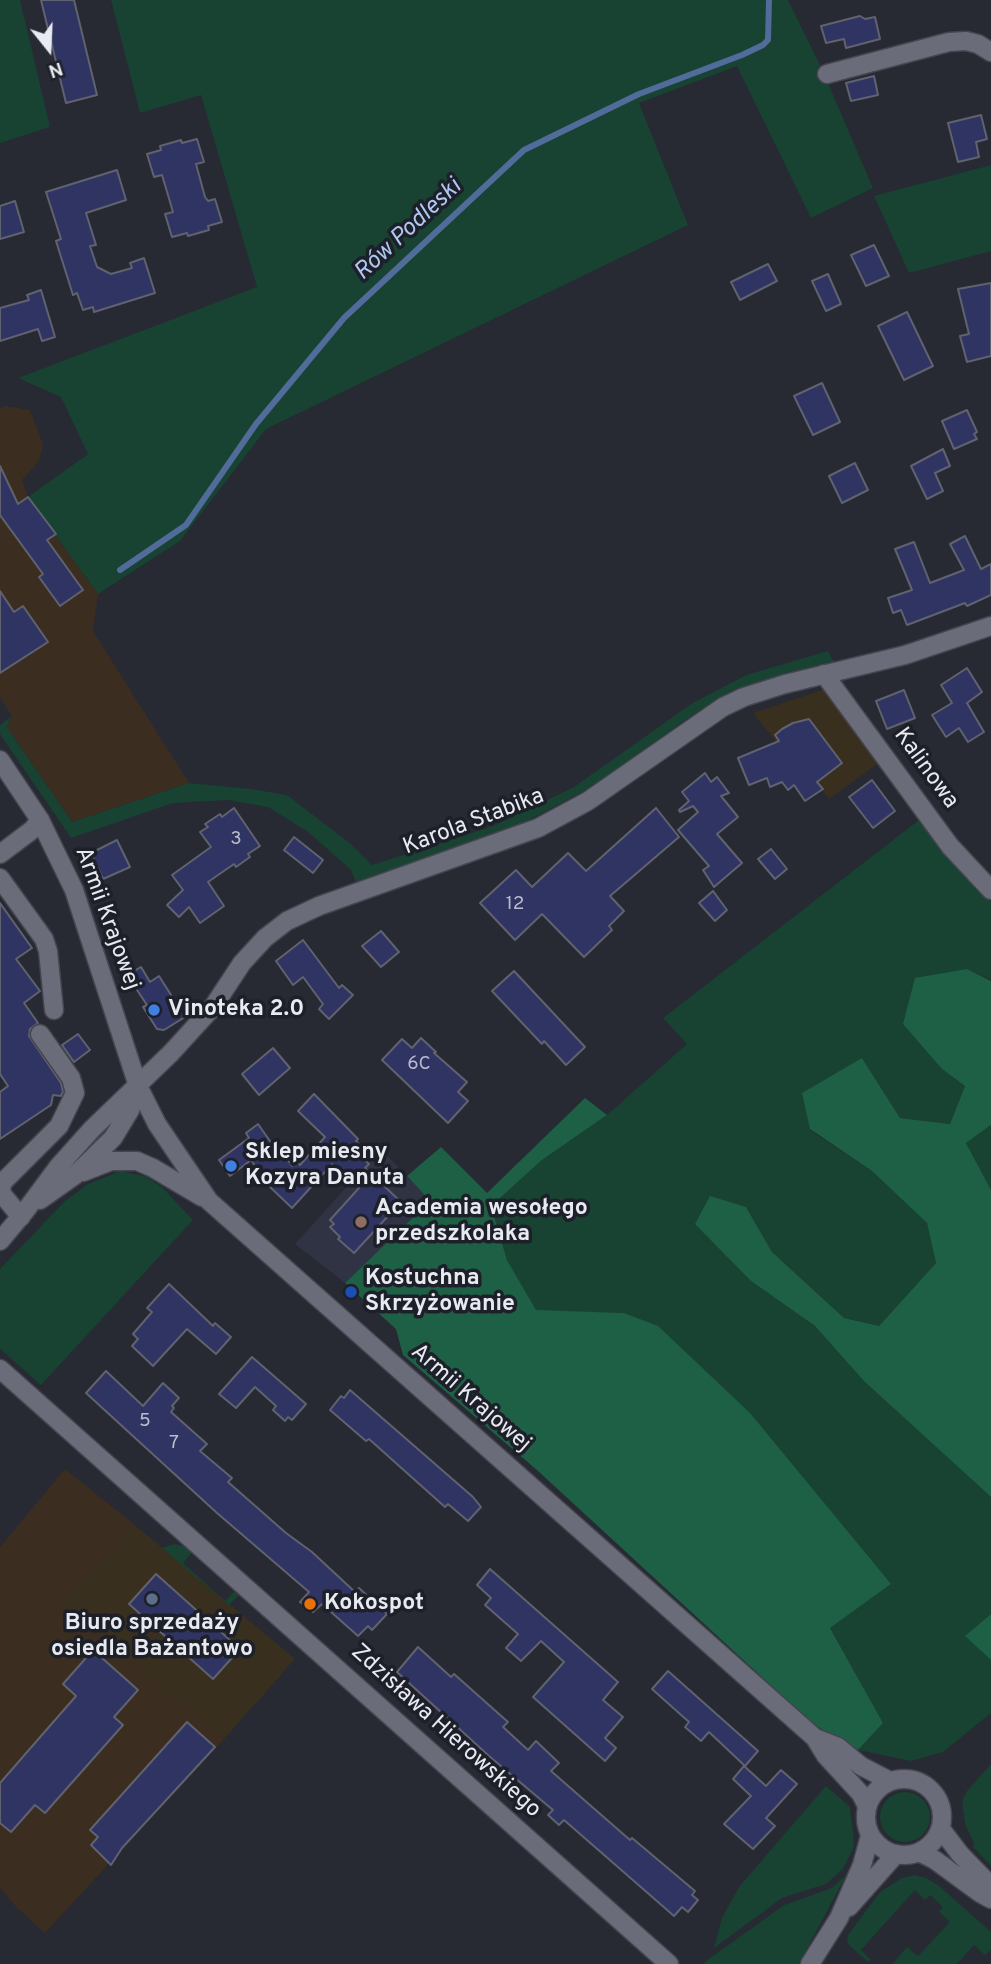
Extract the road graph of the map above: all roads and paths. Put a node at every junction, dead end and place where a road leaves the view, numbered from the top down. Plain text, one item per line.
1 (991, 52) edge
2 (827, 74) dead end
3 (991, 626) edge
4 (824, 674) junction
5 (0, 760) edge
6 (40, 820) junction
7 (0, 854) edge
8 (0, 878) edge
9 (991, 890) edge
10 (54, 1010) dead end
11 (40, 1034) dead end
12 (138, 1086) junction
13 (74, 1176) junction
14 (209, 1201) junction
15 (24, 1213) junction
16 (2, 1234) edge
17 (0, 1369) edge
18 (815, 1738) junction
19 (890, 1781) junction
20 (867, 1805) junction
21 (941, 1829) junction
22 (870, 1836) junction
23 (919, 1852) junction
24 (896, 1854) junction
25 (991, 1886) edge
26 (991, 1899) edge
27 (839, 1918) junction
28 (669, 1964) edge
29 (810, 1964) edge

1 - 2 street
3 - 4 street, Karola Stabika
4 - 9 street, Kalinowa
4 - 12 street, Karola Stabika
5 - 6 street, Armii Krajowej
6 - 7 street
6 - 12 street, Armii Krajowej
8 - 10 street
11 - 15 street
12 - 13 street
12 - 14 street, Armii Krajowej
12 - 15 street, Karola Stabika
13 - 14 street
13 - 15 street
14 - 18 street, Armii Krajowej
15 - 16 street
17 - 28 street, Zdzisława Hierowskiego
18 - 19 street, Armii Krajowej
18 - 20 street, Armii Krajowej
19 - 20 street
19 - 21 street
20 - 22 street
21 - 23 street
21 - 25 street
22 - 24 street
22 - 27 street
23 - 24 street
23 - 26 street
24 - 27 street
27 - 29 street

